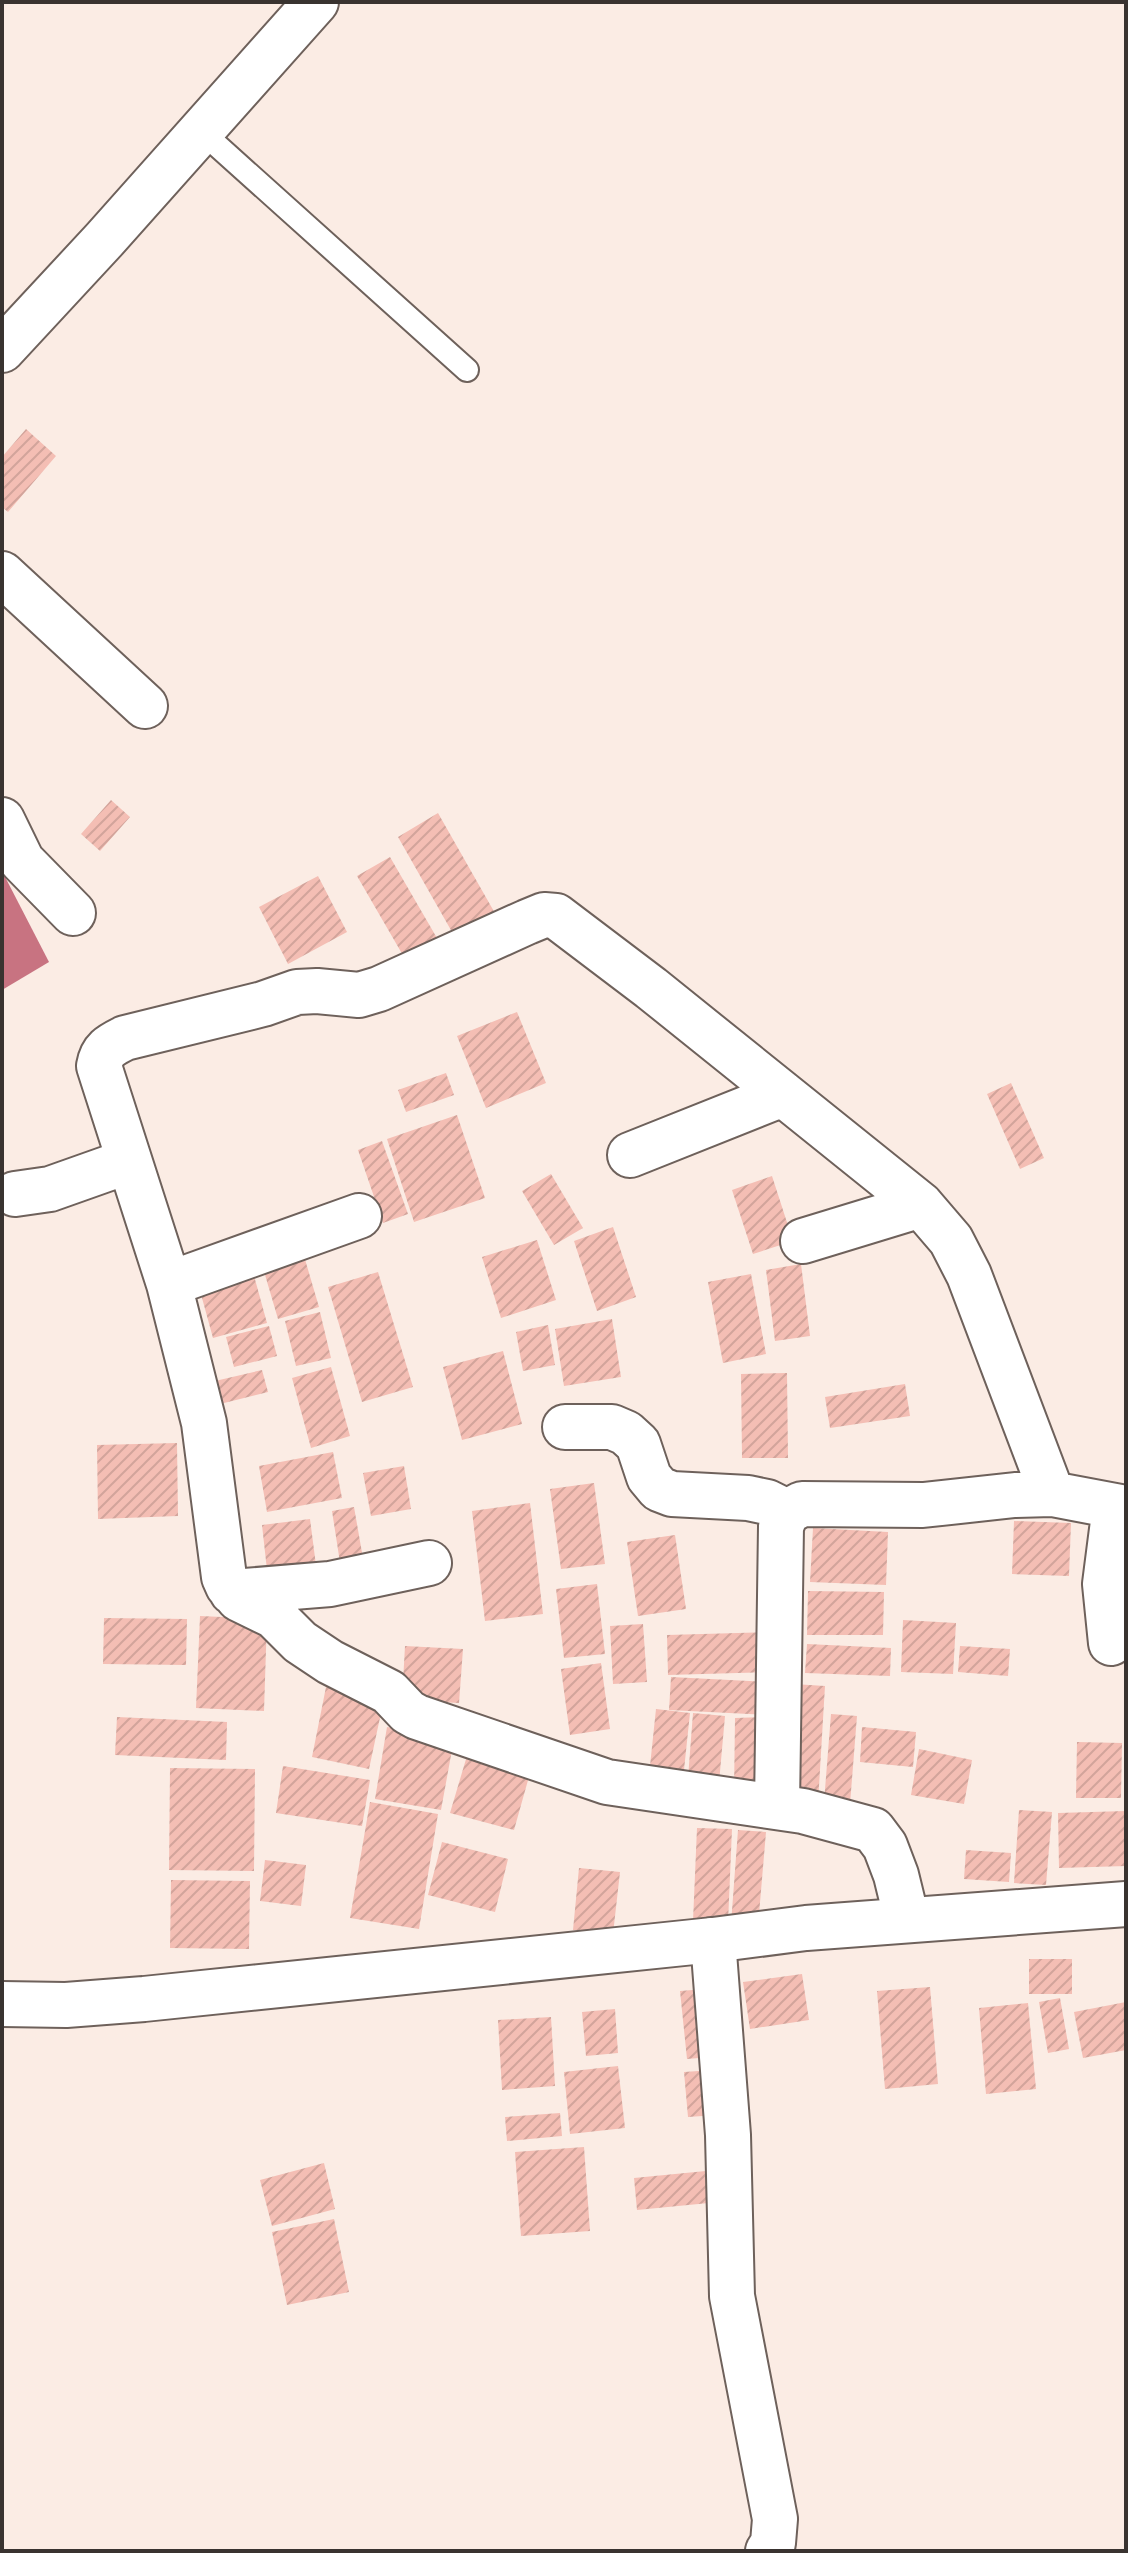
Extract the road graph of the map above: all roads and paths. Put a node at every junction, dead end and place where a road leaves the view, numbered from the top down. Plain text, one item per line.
1 (316, 2) edge
2 (201, 131) junction
3 (2, 350) edge
4 (467, 370) dead end
5 (2, 574) edge
6 (145, 706) dead end
7 (2, 820) edge
8 (73, 913) dead end
9 (783, 1094) junction
10 (630, 1155) dead end
11 (129, 1161) junction
12 (9, 1196) edge
13 (921, 1205) junction
14 (359, 1216) dead end
15 (803, 1241) dead end
16 (169, 1284) junction
17 (565, 1427) dead end
18 (1052, 1494) junction
19 (1120, 1507) edge
20 (787, 1512) junction
21 (429, 1563) dead end
22 (232, 1592) junction
23 (1111, 1643) dead end
24 (777, 1806) junction
25 (1126, 1904) edge
26 (907, 1920) junction
27 (713, 1940) junction
28 (2, 2004) edge
29 (768, 2551) edge

1 - 2 street
2 - 3 street
2 - 4 lane
5 - 6 street
7 - 8 street
9 - 10 street
9 - 11 street
9 - 13 street
11 - 12 street
11 - 16 street
13 - 15 street
13 - 18 street
14 - 16 street
16 - 22 street
17 - 20 street
18 - 19 street
18 - 20 street
19 - 23 street
20 - 24 street
21 - 22 street
22 - 24 street
24 - 26 street
25 - 26 street
26 - 27 street
27 - 28 street
27 - 29 street

